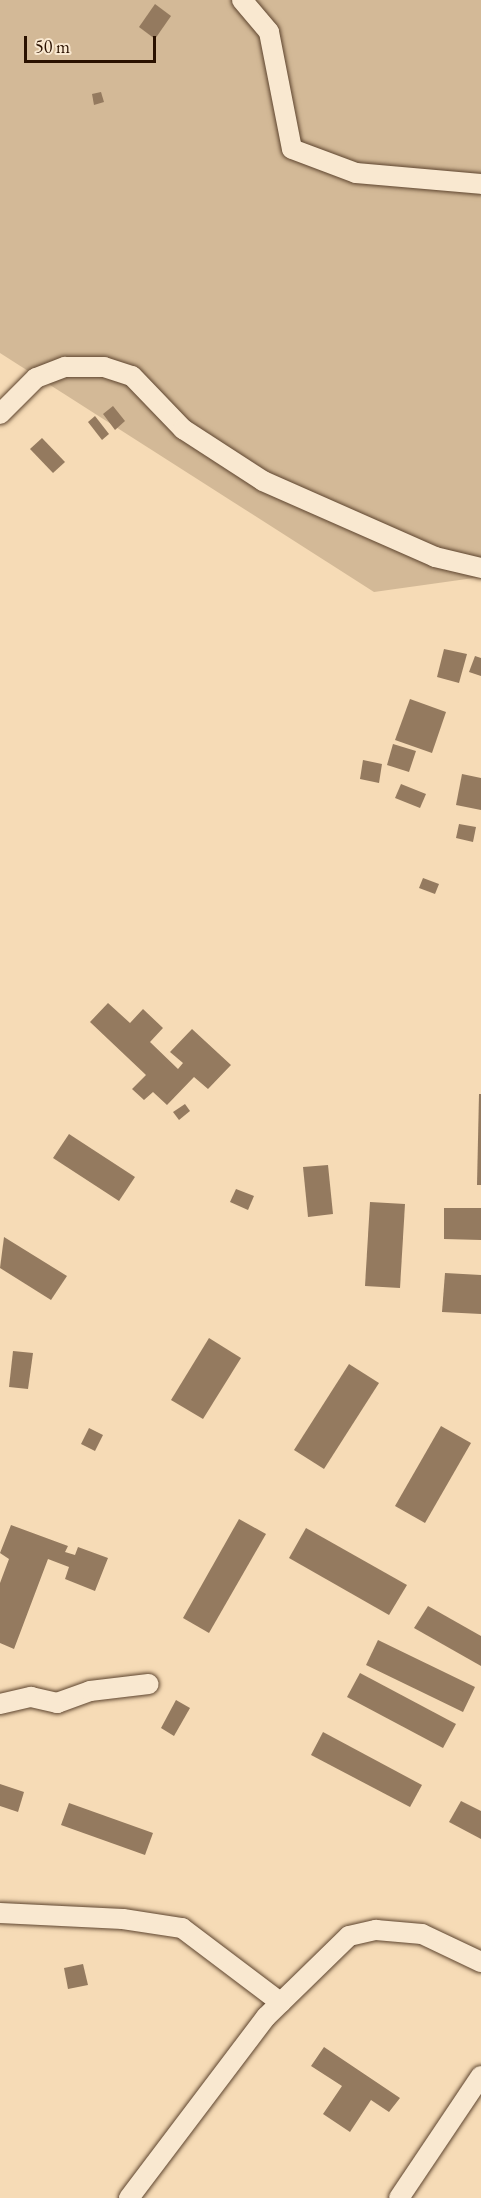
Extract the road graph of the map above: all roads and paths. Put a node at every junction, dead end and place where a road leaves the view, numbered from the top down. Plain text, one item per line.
1 (242, 0) edge
2 (481, 184) edge
3 (0, 414) edge
4 (481, 568) edge
5 (149, 1684) dead end
6 (0, 1704) edge
7 (0, 1913) edge
8 (481, 1962) edge
9 (281, 2002) junction
10 (481, 2076) edge
11 (129, 2198) edge
12 (399, 2198) edge

1 - 2 street
3 - 4 street
5 - 6 street
7 - 9 street
8 - 9 street
9 - 11 street
10 - 12 street

